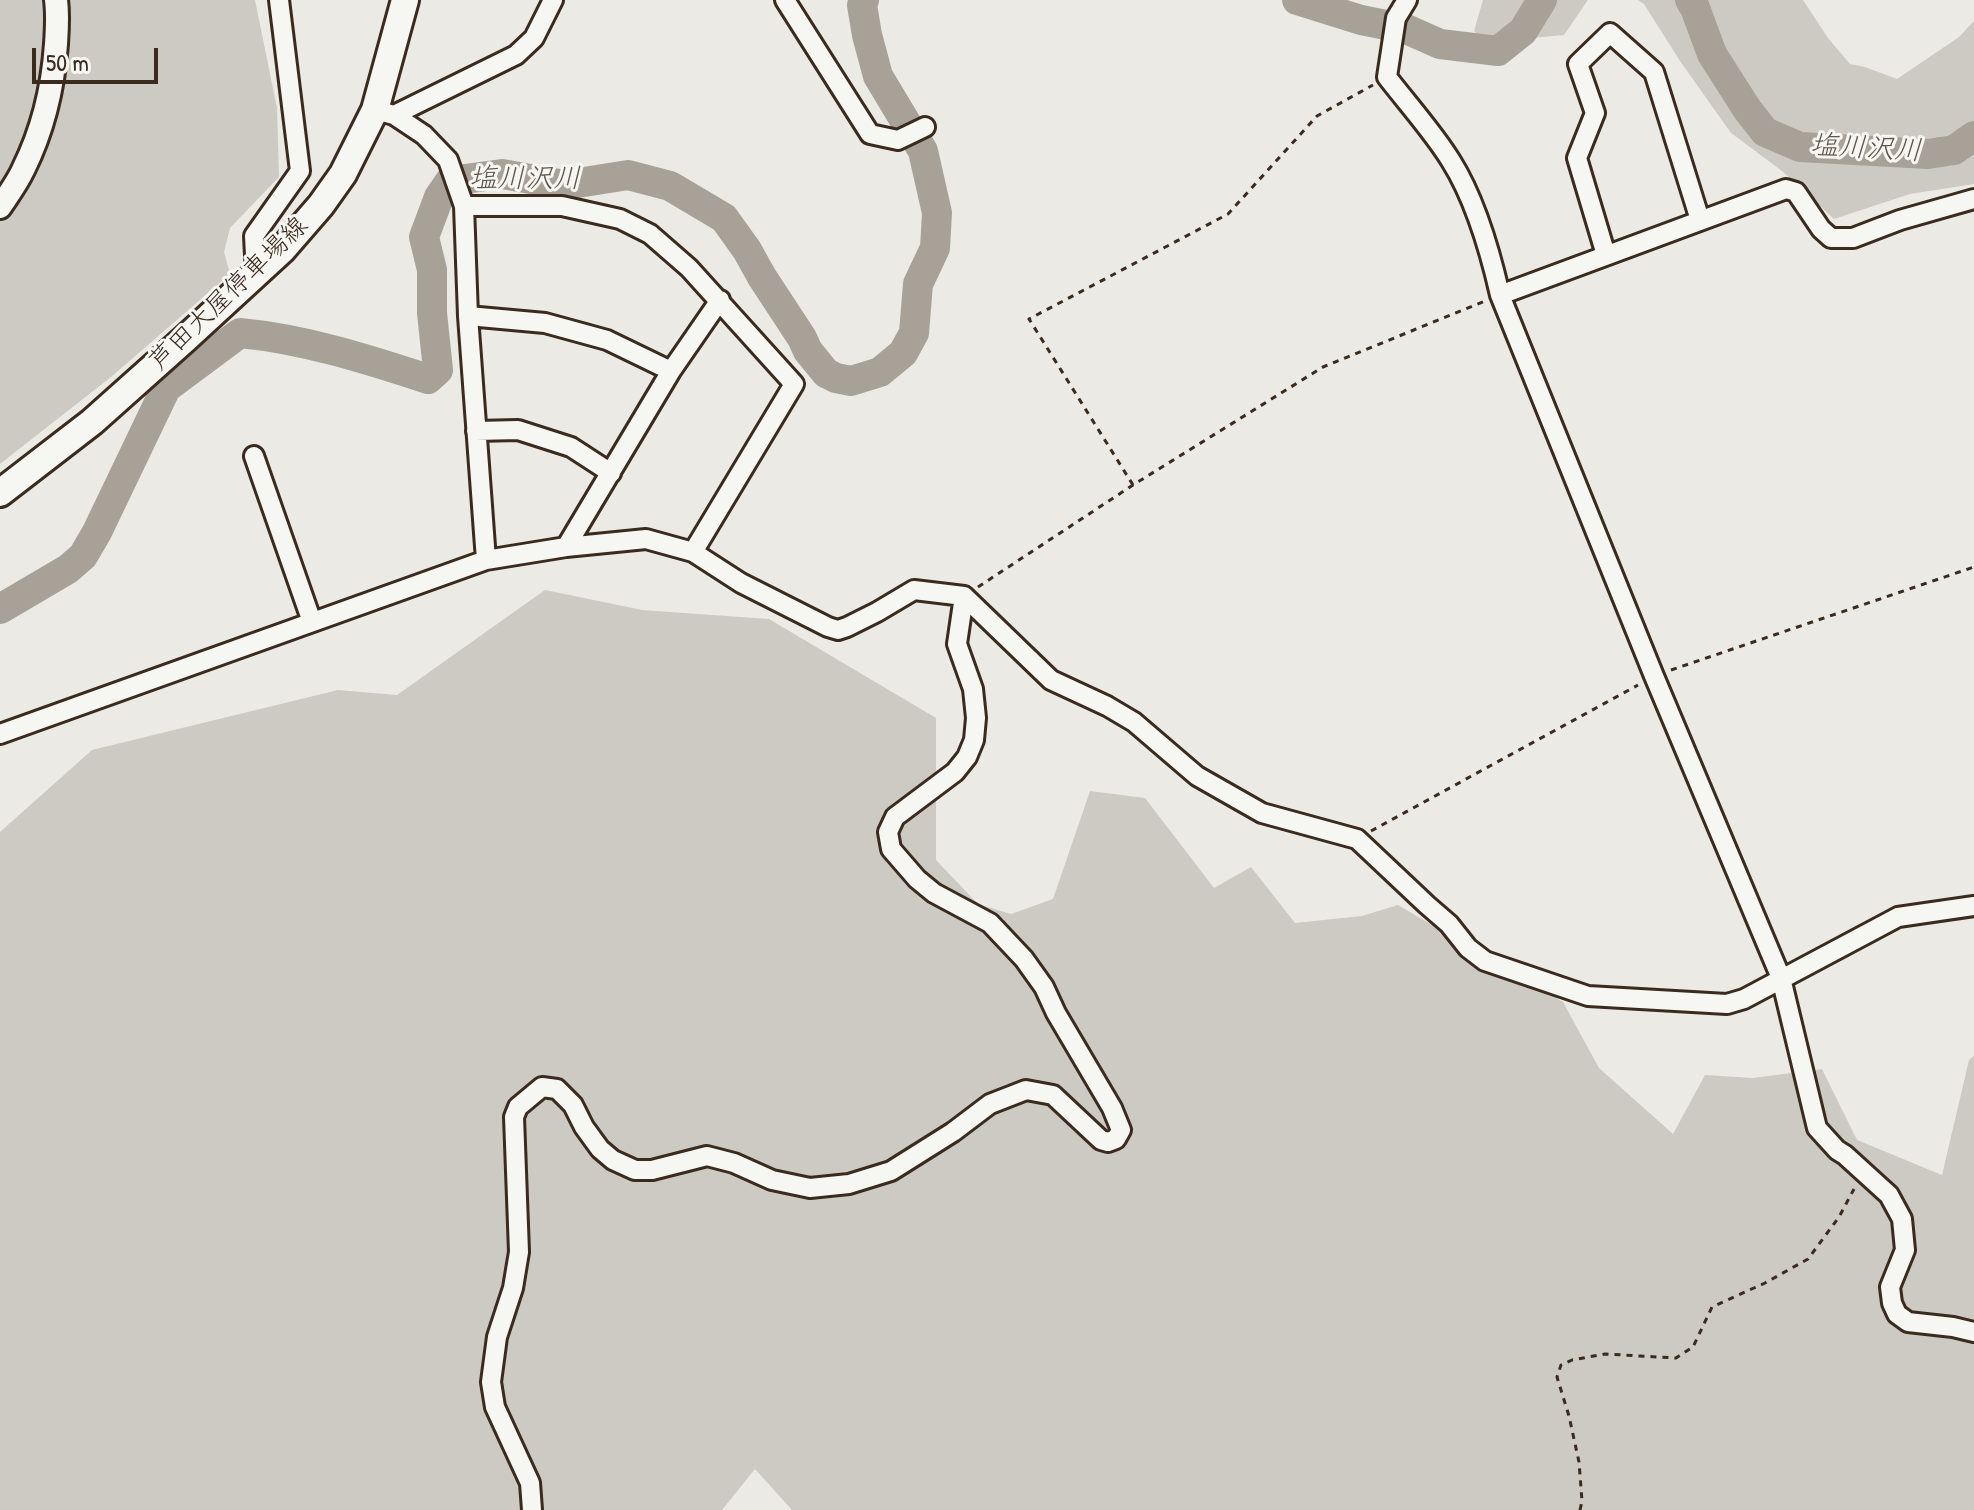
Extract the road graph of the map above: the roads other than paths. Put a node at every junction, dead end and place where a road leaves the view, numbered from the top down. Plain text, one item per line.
1 (56, 0) edge
2 (279, 0) edge
3 (405, 0) edge
4 (553, 0) edge
5 (785, 0) edge
6 (1407, 0) edge
7 (385, 113) junction
8 (925, 127) dead end
9 (1974, 199) edge
10 (464, 206) junction
11 (0, 207) edge
12 (1700, 220) junction
13 (1606, 255) junction
14 (256, 274) junction
15 (1500, 295) junction
16 (720, 300) junction
17 (468, 316) junction
18 (671, 371) junction
19 (476, 431) junction
20 (254, 456) dead end
21 (611, 473) junction
22 (0, 493) edge
23 (566, 547) junction
24 (693, 552) junction
25 (486, 560) junction
26 (964, 596) junction
27 (312, 622) junction
28 (0, 734) edge
29 (1974, 906) edge
30 (1781, 978) junction
31 (1974, 1332) edge
32 (532, 1510) edge

1 - 11 street
2 - 14 street
3 - 7 main road, 芦田大屋停車場線
4 - 7 street
5 - 8 street
6 - 15 street
7 - 10 street
7 - 14 main road, 芦田大屋停車場線
9 - 12 street
10 - 16 street
10 - 17 street
12 - 13 street
12 - 13 street
13 - 15 street
14 - 22 main road, 芦田大屋停車場線
15 - 30 street
16 - 18 street
16 - 24 street
17 - 18 street
17 - 19 street
18 - 21 street
19 - 21 street
19 - 25 street
20 - 27 street
21 - 23 street
23 - 24 street
23 - 25 street
24 - 26 street
25 - 27 street
26 - 30 street
26 - 32 street
27 - 28 street
29 - 30 street
30 - 31 street

